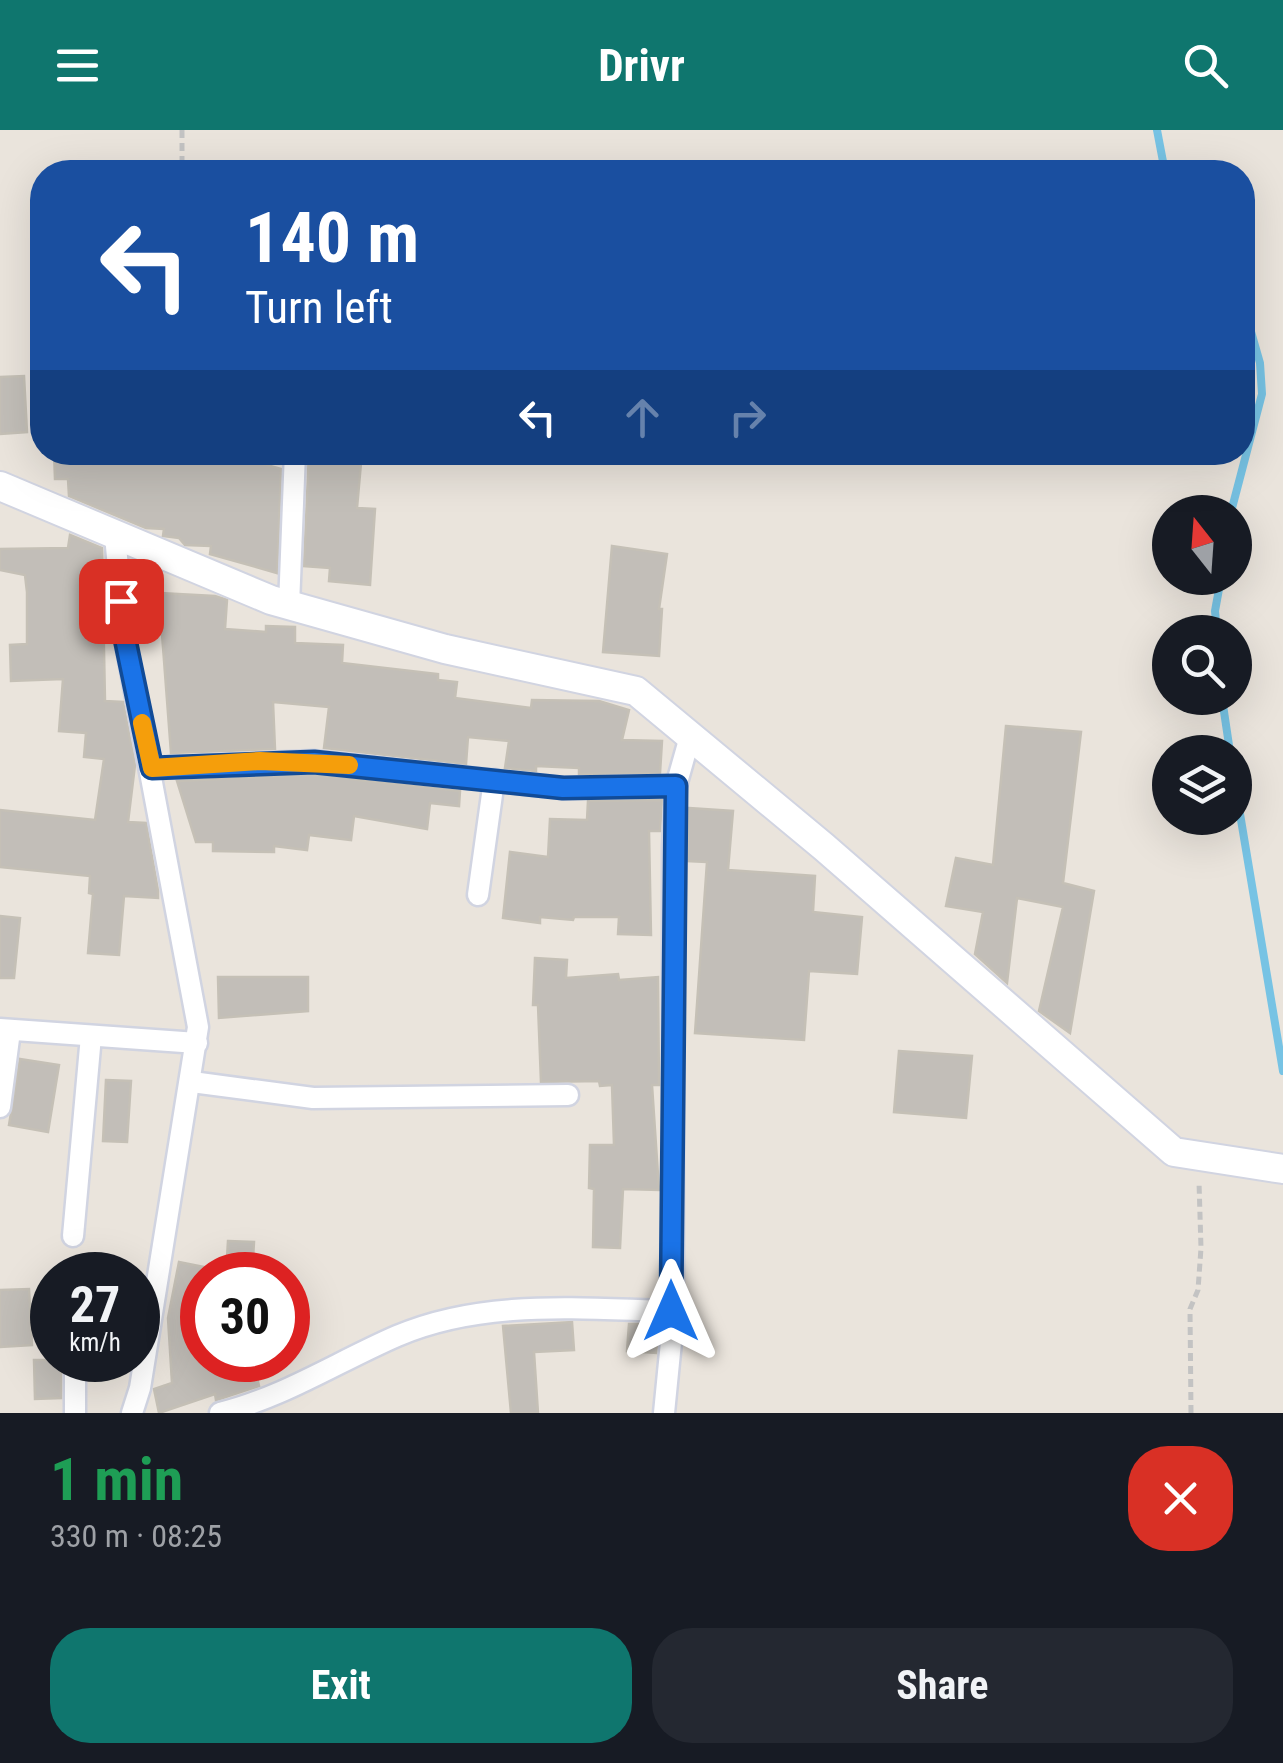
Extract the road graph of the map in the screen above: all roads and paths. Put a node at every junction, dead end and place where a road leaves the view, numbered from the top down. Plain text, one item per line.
1 (182, 130) edge
2 (182, 160) edge
3 (295, 465) edge
4 (0, 486) edge
5 (116, 535) junction
6 (290, 606) junction
7 (691, 733) junction
8 (152, 768) junction
9 (494, 780) junction
10 (676, 786) junction
11 (478, 895) dead end
12 (5, 1030) edge
13 (91, 1036) junction
14 (197, 1043) junction
15 (192, 1082) junction
16 (568, 1095) dead end
17 (0, 1107) edge
18 (1206, 1160) junction
19 (1283, 1169) edge
20 (74, 1236) dead end
21 (671, 1311) junction
22 (75, 1382) edge
23 (75, 1413) edge
24 (132, 1413) edge
25 (220, 1413) edge
26 (664, 1413) edge
27 (1191, 1413) edge

1 - 2 path
3 - 6 street
4 - 5 street
5 - 6 street
5 - 8 street
6 - 7 street
7 - 10 street
7 - 18 street
8 - 9 street
8 - 14 street
9 - 10 street
9 - 11 street
10 - 21 street
12 - 13 street
12 - 17 street
13 - 14 street
13 - 20 street
14 - 15 street
15 - 16 street
15 - 24 street
18 - 19 street
18 - 27 path
21 - 25 street
21 - 26 street
22 - 23 street

